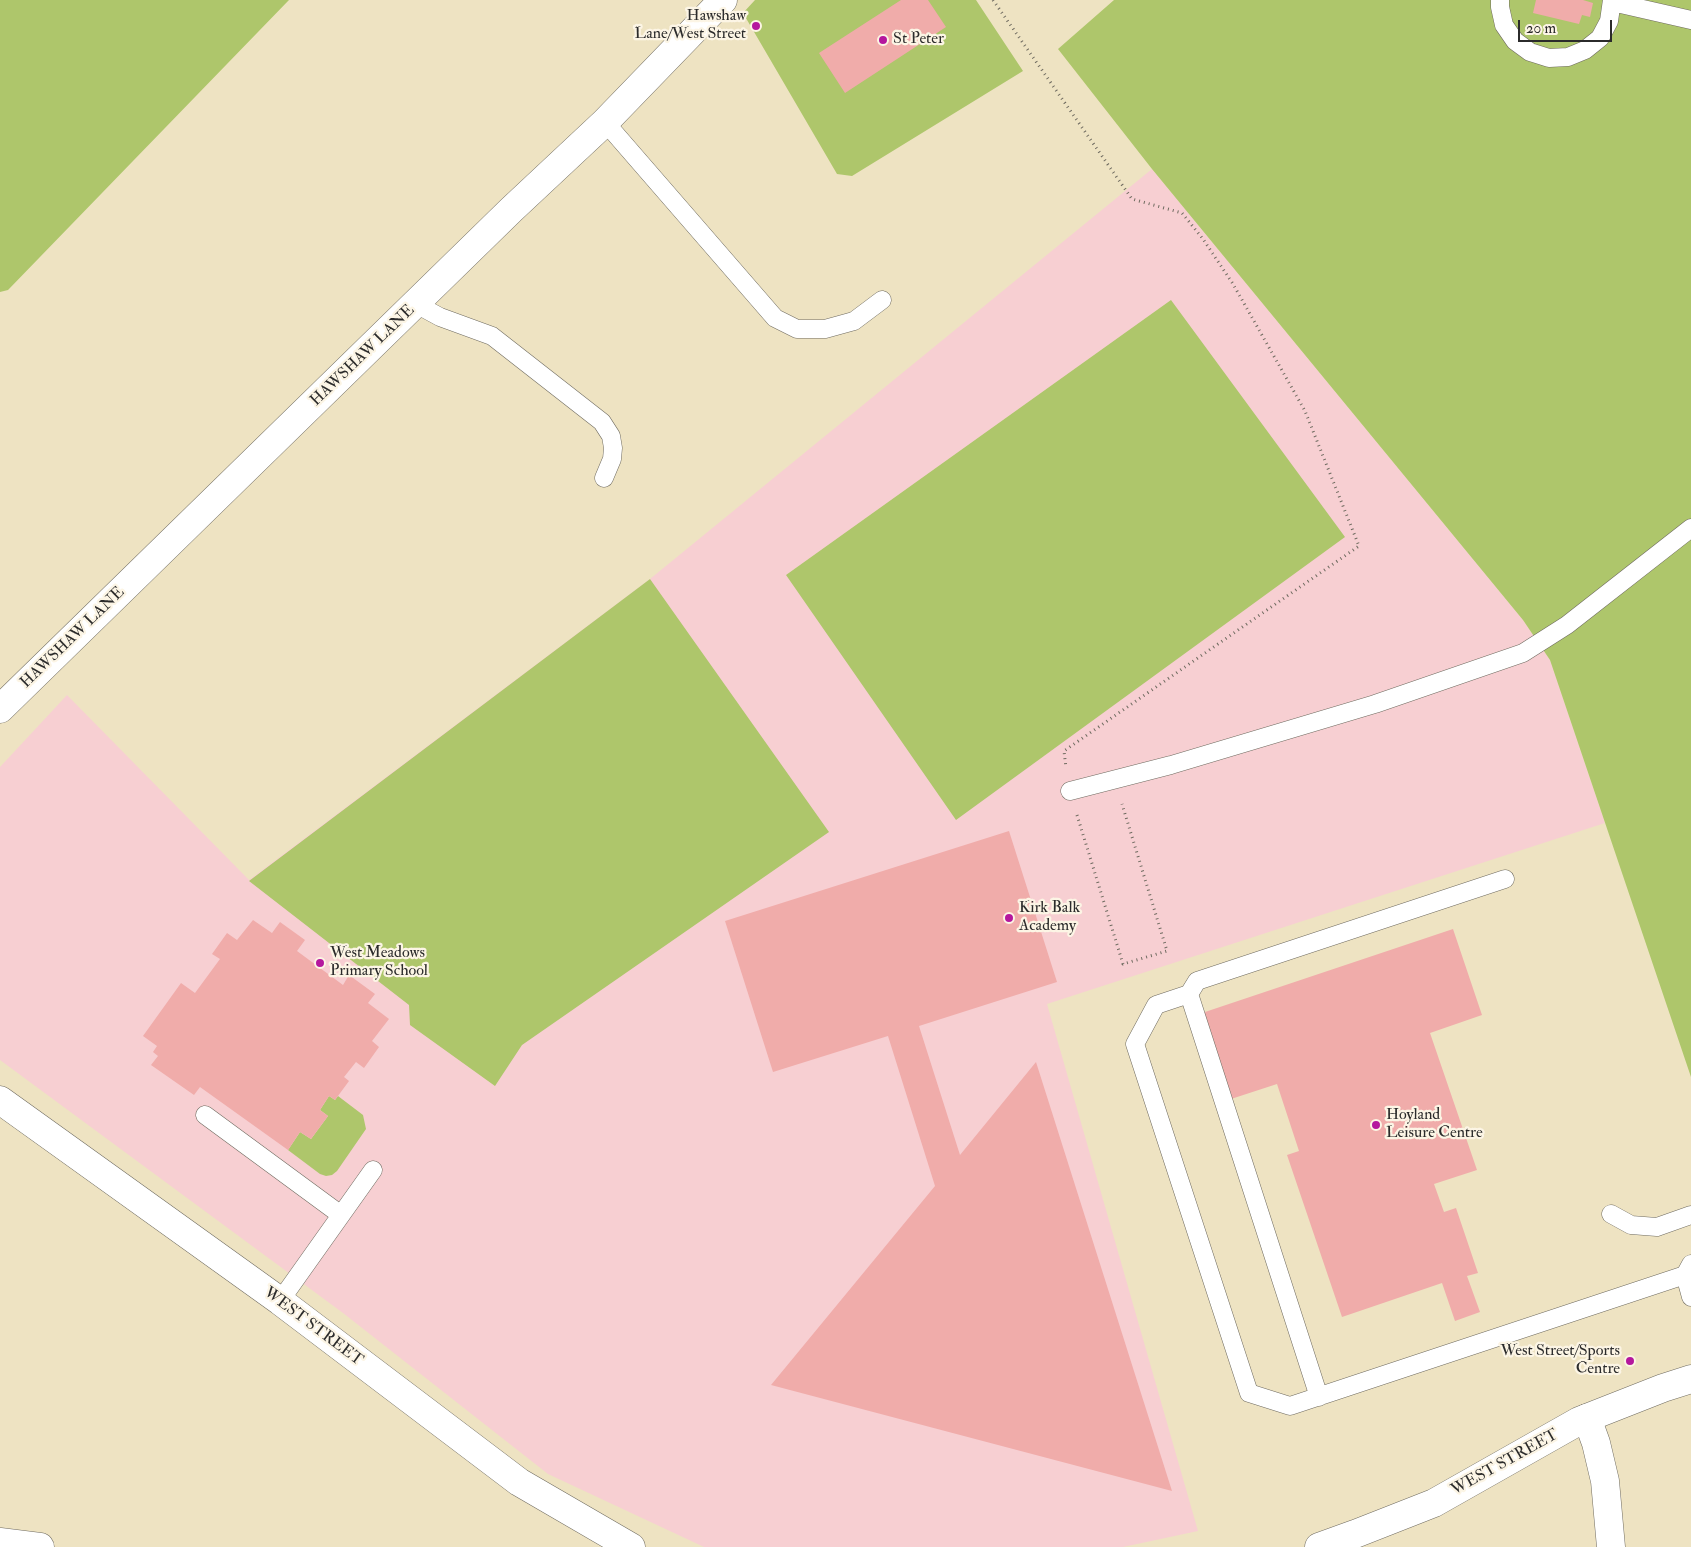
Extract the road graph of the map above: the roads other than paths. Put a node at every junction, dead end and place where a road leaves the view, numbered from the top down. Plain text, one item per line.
1 (723, 0) edge
2 (1500, 0) edge
3 (1612, 1) edge
4 (1691, 20) edge
5 (605, 122) junction
6 (882, 300) dead end
7 (416, 304) junction
8 (604, 478) dead end
9 (1691, 528) edge
10 (0, 709) edge
11 (1070, 791) road end
12 (1505, 879) dead end
13 (1189, 994) junction
14 (0, 1100) edge
15 (205, 1115) dead end
16 (373, 1170) dead end
17 (1611, 1214) dead end
18 (341, 1215) junction
19 (1691, 1215) edge
20 (1688, 1269) edge
21 (1691, 1297) edge
22 (280, 1301) junction
23 (1691, 1379) edge
24 (1319, 1397) junction
25 (1587, 1418) junction
26 (0, 1542) edge
27 (40, 1547) edge
28 (631, 1547) edge
29 (1319, 1547) edge
30 (1611, 1547) edge

1 - 5 main road, HAWSHAW LANE
2 - 3 lane
3 - 4 lane
5 - 6 lane
5 - 7 main road, HAWSHAW LANE
7 - 8 lane
7 - 10 main road, HAWSHAW LANE
9 - 11 lane
12 - 13 lane
13 - 24 lane
13 - 24 lane
14 - 22 main road, WEST STREET
15 - 18 lane
16 - 18 lane
17 - 19 lane
18 - 22 lane
20 - 21 lane
20 - 24 lane
22 - 28 main road, WEST STREET
23 - 25 main road, WEST STREET
25 - 29 main road, WEST STREET
25 - 30 main road
26 - 27 main road

